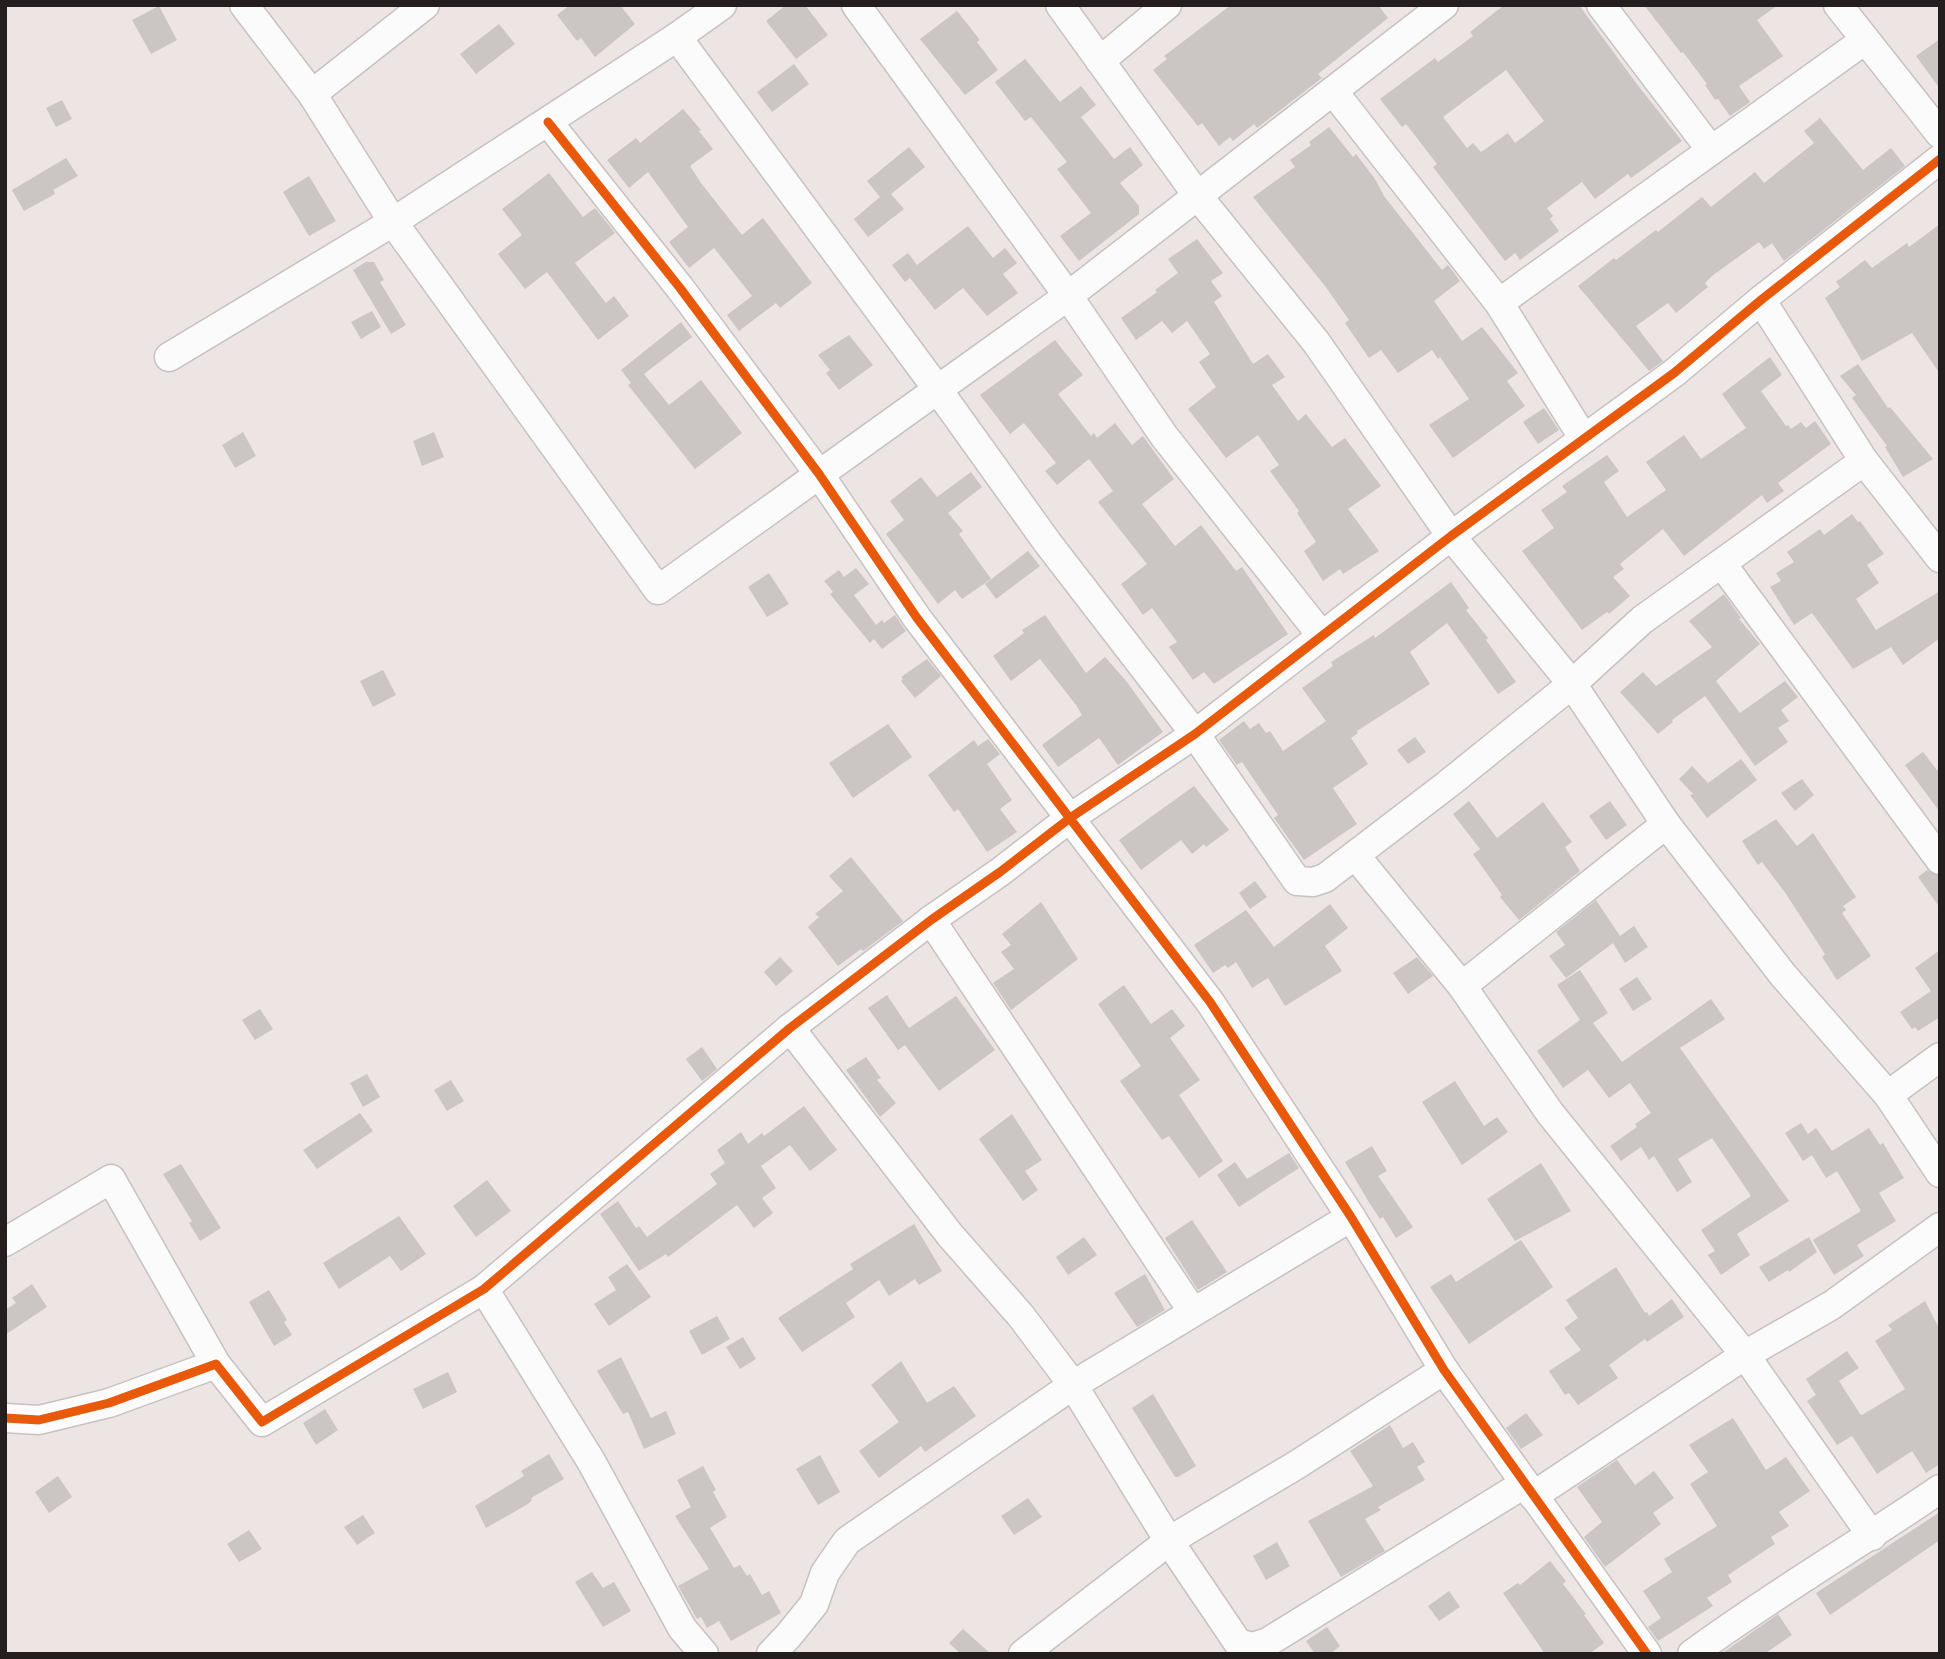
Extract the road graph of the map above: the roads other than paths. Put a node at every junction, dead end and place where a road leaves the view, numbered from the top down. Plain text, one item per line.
1 (244, 5) edge
2 (425, 5) edge
3 (722, 5) edge
4 (856, 5) edge
5 (1060, 5) edge
6 (1167, 5) edge
7 (1444, 5) edge
8 (1601, 5) edge
9 (1838, 5) edge
10 (677, 37) junction
11 (1865, 40) junction
12 (1100, 61) junction
13 (1333, 91) junction
14 (313, 94) junction
15 (548, 122) junction
16 (1940, 134) edge
17 (1711, 150) junction
18 (1940, 159) edge
19 (1197, 195) junction
20 (393, 222) junction
21 (1068, 296) junction
22 (1761, 300) junction
23 (1499, 303) junction
24 (169, 357) dead end
25 (938, 390) junction
26 (1584, 439) junction
27 (1864, 461) junction
28 (820, 474) junction
29 (1451, 536) junction
30 (1940, 558) edge
31 (1722, 564) junction
32 (1322, 636) junction
33 (1572, 684) junction
34 (1195, 734) junction
35 (1070, 818) junction
36 (1666, 824) junction
37 (1355, 855) junction
38 (1940, 860) edge
39 (931, 920) junction
40 (1462, 986) junction
41 (790, 1028) junction
42 (1940, 1057) edge
43 (1888, 1095) junction
44 (1940, 1173) edge
45 (1351, 1217) junction
46 (1940, 1227) edge
47 (5, 1242) edge
48 (484, 1289) junction
49 (1193, 1312) junction
50 (1745, 1355) junction
51 (216, 1364) junction
52 (1444, 1370) junction
53 (1073, 1385) junction
54 (5, 1418) edge
55 (1940, 1489) edge
56 (1528, 1490) junction
57 (1872, 1536) junction
58 (1169, 1541) junction
59 (704, 1654) edge
60 (771, 1654) edge
61 (1023, 1654) edge
62 (1647, 1654) edge
63 (1692, 1654) edge

1 - 14 street
2 - 14 street
3 - 10 street
4 - 21 street
5 - 12 street
6 - 12 street
7 - 13 street
8 - 17 street
9 - 11 street
10 - 15 street
10 - 25 street
11 - 16 street
11 - 17 street
12 - 19 street
13 - 19 street
13 - 23 street
14 - 20 street
15 - 20 street
15 - 28 street
17 - 23 street
18 - 22 street
19 - 21 street
19 - 29 street
20 - 24 street
20 - 28 street
21 - 25 street
21 - 32 street
22 - 26 street
22 - 27 street
23 - 26 street
25 - 28 street
25 - 34 street
26 - 29 street
27 - 30 street
27 - 31 street
28 - 35 street
29 - 32 street
29 - 33 street
31 - 33 street
31 - 38 street
32 - 34 street
33 - 36 street
33 - 37 street
34 - 35 street
34 - 37 street
35 - 39 street
35 - 45 street
36 - 40 street
36 - 43 street
37 - 40 street
39 - 41 street
39 - 49 street
40 - 50 street
41 - 48 street
41 - 53 street
42 - 43 street
43 - 44 street
45 - 49 street
45 - 52 street
46 - 50 street
47 - 51 street
48 - 51 street
48 - 59 street
49 - 53 street
50 - 56 street
50 - 57 street
51 - 54 street
52 - 56 street
52 - 58 street
53 - 58 street
53 - 60 street
55 - 57 street
56 - 58 street
56 - 62 street
57 - 63 street
58 - 61 street

